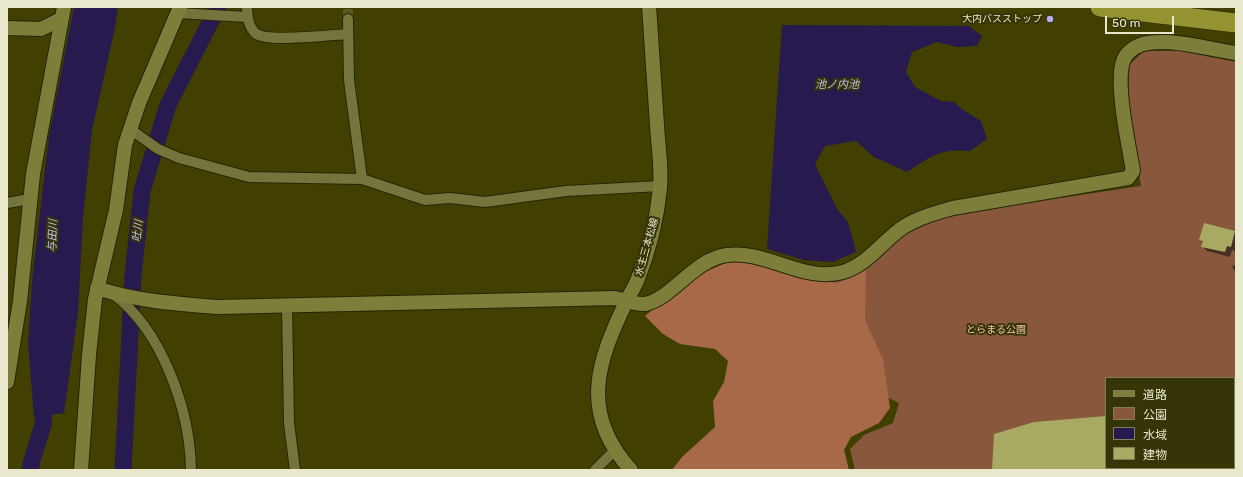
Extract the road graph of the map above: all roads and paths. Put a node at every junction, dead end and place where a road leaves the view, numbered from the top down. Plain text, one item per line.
1 (649, 7) edge
2 (1100, 7) edge
3 (179, 10) edge
4 (247, 12) edge
5 (63, 13) edge
6 (348, 19) tunnel mouth
7 (1236, 23) edge
8 (7, 28) edge
9 (348, 34) junction
10 (1236, 53) edge
11 (130, 129) junction
12 (362, 179) junction
13 (660, 186) junction
14 (30, 200) junction
15 (7, 203) edge
16 (103, 290) junction
17 (627, 300) junction
18 (288, 306) junction
19 (8, 375) edge
20 (616, 449) junction
21 (81, 470) edge
22 (190, 470) edge
23 (295, 470) edge
24 (595, 470) edge
25 (631, 470) edge

1 - 13 street, 水主三本松線
2 - 7 highway
3 - 4 street
3 - 11 street
4 - 9 street
5 - 8 street
5 - 14 street
6 - 9 street
9 - 12 street
10 - 17 street
11 - 12 street
11 - 16 street
12 - 13 street
13 - 17 street, 水主三本松線
14 - 15 street
14 - 19 street
16 - 18 street
16 - 21 street
16 - 22 street
17 - 18 street
17 - 20 street, 水主三本松線
18 - 23 street
20 - 24 street
20 - 25 street, 水主三本松線

